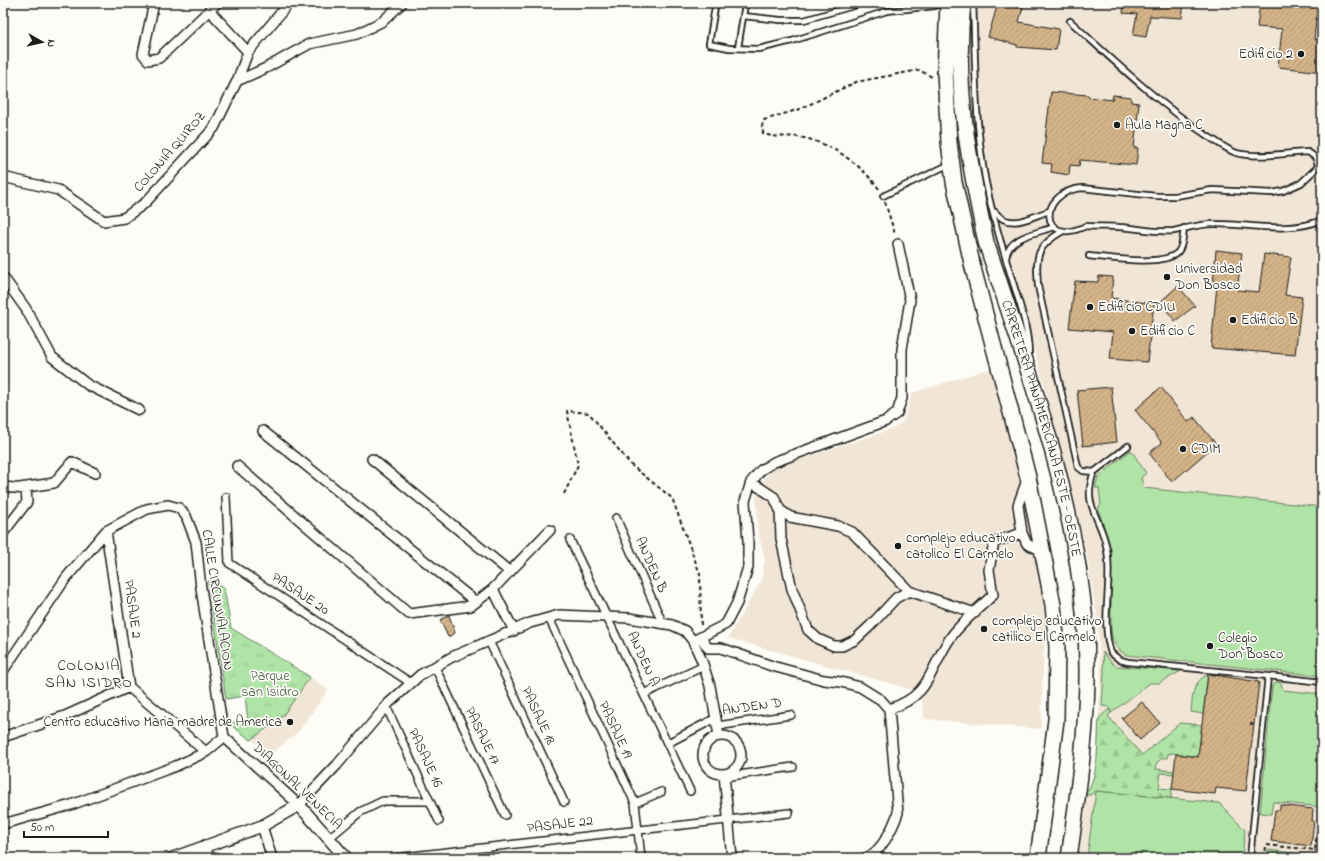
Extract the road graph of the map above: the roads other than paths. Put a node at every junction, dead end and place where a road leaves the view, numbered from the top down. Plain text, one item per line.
1 (154, 3) edge
2 (217, 3) edge
3 (289, 3) edge
4 (402, 3) edge
5 (864, 3) edge
6 (963, 3) edge
7 (973, 3) edge
8 (745, 4) dead end
9 (849, 5) edge
10 (942, 5) edge
11 (715, 6) dead end
12 (209, 10) junction
13 (743, 16) junction
14 (1070, 21) dead end
15 (738, 48) junction
16 (248, 52) junction
17 (237, 81) junction
18 (952, 164) junction
19 (1320, 165) edge
20 (3, 177) edge
21 (883, 196) road end
22 (993, 210) junction
23 (1049, 211) junction
24 (1322, 220) edge
25 (1054, 227) junction
26 (1184, 228) junction
27 (1063, 231) junction
28 (898, 244) road end
29 (1089, 256) dead end
30 (1006, 261) junction
31 (3, 277) edge
32 (1027, 369) junction
33 (139, 410) dead end
34 (263, 431) dead end
35 (1128, 446) dead end
36 (372, 459) dead end
37 (238, 466) dead end
38 (1094, 472) junction
39 (95, 473) dead end
40 (1028, 477) junction
41 (751, 482) junction
42 (3, 486) edge
43 (20, 488) junction
44 (226, 497) dead end
45 (780, 510) junction
46 (616, 518) dead end
47 (550, 530) dead end
48 (106, 531) junction
49 (3, 533) edge
50 (1022, 533) junction
51 (570, 540) dead end
52 (1043, 551) junction
53 (510, 572) junction
54 (493, 589) junction
55 (909, 591) junction
56 (476, 602) junction
57 (975, 613) junction
58 (608, 616) junction
59 (549, 618) junction
60 (663, 624) junction
61 (514, 630) junction
62 (697, 640) junction
63 (489, 641) junction
64 (704, 666) junction
65 (435, 667) junction
66 (3, 671) edge
67 (1268, 676) junction
68 (1322, 682) edge
69 (412, 683) junction
70 (129, 687) junction
71 (644, 694) junction
72 (386, 706) junction
73 (889, 709) junction
74 (791, 715) dead end
75 (716, 722) junction
76 (719, 736) junction
77 (3, 737) edge
78 (224, 738) junction
79 (668, 743) junction
80 (206, 752) junction
81 (793, 767) dead end
82 (724, 775) junction
83 (690, 791) dead end
84 (661, 792) dead end
85 (430, 801) junction
86 (564, 802) dead end
87 (635, 803) junction
88 (299, 805) junction
89 (789, 812) dead end
90 (505, 815) dead end
91 (728, 819) junction
92 (439, 821) dead end
93 (3, 824) edge
94 (262, 826) junction
95 (638, 829) junction
96 (329, 838) junction
97 (205, 845) junction
98 (173, 858) edge
99 (209, 858) edge
100 (272, 858) edge
101 (346, 858) edge
102 (394, 858) edge
103 (641, 858) edge
104 (732, 858) edge
105 (865, 858) edge
106 (1038, 858) edge
107 (1069, 858) edge
108 (1250, 858) edge

1 - 12 street
2 - 12 street
3 - 16 street, COLONIA QUIROZ
4 - 17 street
5 - 9 lane
6 - 32 highway, CARRETERA PANAMERICANA ESTE - OESTE
7 - 22 lane
8 - 13 lane
9 - 13 lane
10 - 15 lane
10 - 18 highway, CARRETERA PANAMERICANA ESTE - OESTE
11 - 15 lane
12 - 16 street
13 - 15 lane
14 - 19 lane
16 - 17 street, COLONIA QUIROZ
17 - 20 street, COLONIA QUIROZ
18 - 21 lane
18 - 40 highway, CARRETERA PANAMERICANA ESTE - OESTE
19 - 23 lane
22 - 23 lane
22 - 30 lane
23 - 25 lane
24 - 26 lane
25 - 27 lane
25 - 30 lane
26 - 27 lane
26 - 29 lane
27 - 38 lane
28 - 41 street
30 - 32 lane
31 - 33 street
32 - 107 highway, CARRETERA PANAMERICANA ESTE - OESTE
34 - 56 street
35 - 38 lane
36 - 53 street
37 - 56 street
38 - 67 lane
39 - 43 street
40 - 50 street
40 - 52 highway, CARRETERA PANAMERICANA ESTE - OESTE
41 - 45 street
41 - 62 street
42 - 43 street
43 - 49 street
44 - 69 street, PASAJE 20
45 - 55 street
45 - 55 street
46 - 60 street, ANDEN B
47 - 53 street
48 - 66 street, CALLE CIRCUNVALACION
48 - 70 street, PASAJE 2
48 - 78 street, CALLE CIRCUNVALACION
50 - 52 street
50 - 57 street
51 - 58 street, ANDEN A
52 - 106 highway, CARRETERA PANAMERICANA ESTE - OESTE
53 - 54 street
54 - 56 street
54 - 61 street
55 - 57 street
57 - 73 street
58 - 59 street
58 - 60 street
58 - 71 street, ANDEN A
59 - 61 street
59 - 87 street, PASAJE 19
60 - 62 street
61 - 63 street
62 - 64 street
62 - 73 street
63 - 65 street
63 - 86 street, PASAJE 18
64 - 71 street
64 - 75 street
65 - 69 street
65 - 90 street, PASAJE 17
67 - 68 lane
67 - 108 lane
69 - 72 street
70 - 77 street
70 - 80 street
71 - 79 street, ANDEN A
72 - 85 street, PASAJE 16
72 - 88 street
73 - 105 street
74 - 75 street, ANDEN D
75 - 76 street
75 - 79 street, ANDEN D
76 - 82 street
76 - 82 street
78 - 80 street
78 - 88 street, DIAGONAL VENECIA
79 - 83 street, ANDEN A
80 - 93 street
81 - 82 street
82 - 91 street
84 - 87 street
85 - 92 street, PASAJE 16
85 - 96 street
87 - 95 street, PASAJE 19
88 - 94 street
88 - 96 street, DIAGONAL VENECIA
89 - 91 street, PASAJE 22
91 - 95 street, PASAJE 22
91 - 104 street
94 - 97 street
94 - 100 street
95 - 102 street, PASAJE 22
95 - 103 street, PASAJE 19
96 - 101 street, DIAGONAL VENECIA
97 - 98 street
97 - 99 street

